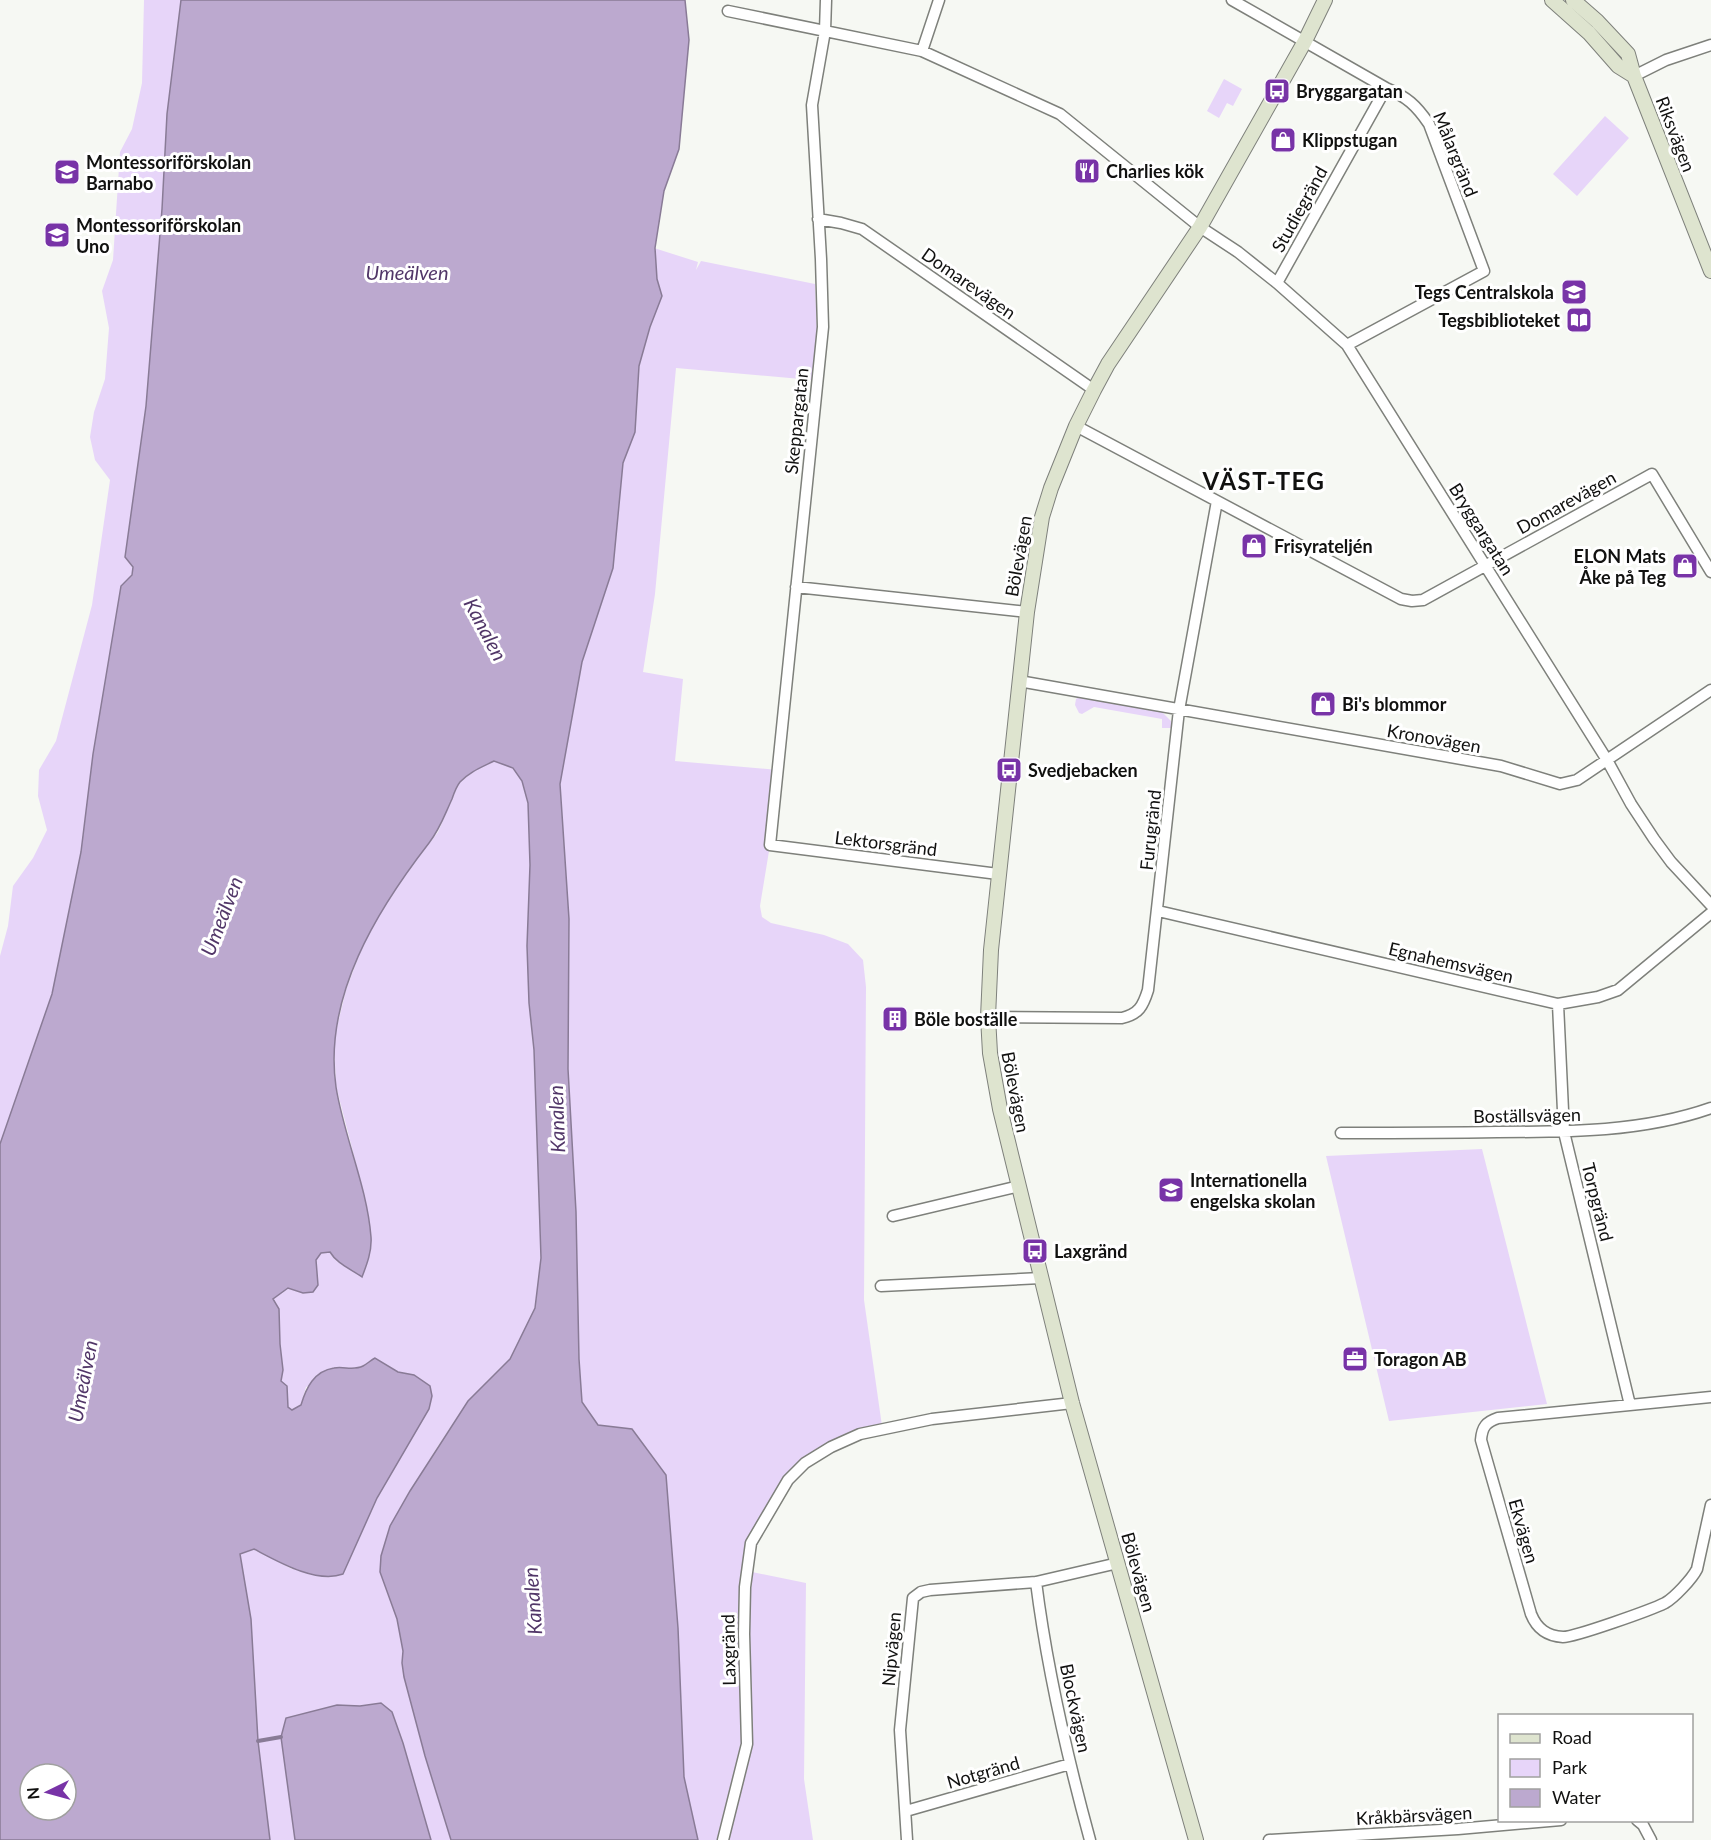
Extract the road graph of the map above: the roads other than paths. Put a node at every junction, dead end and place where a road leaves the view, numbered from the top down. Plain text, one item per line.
1 (826, 0) edge
2 (939, 0) edge
3 (1232, 0) edge
4 (1325, 0) edge
5 (1552, 0) edge
6 (1573, 0) edge
7 (728, 11) dead end
8 (825, 31) junction
9 (1305, 41) junction
10 (1711, 45) edge
11 (922, 51) junction
12 (1634, 76) junction
13 (1386, 88) junction
14 (818, 219) junction
15 (1200, 227) junction
16 (1711, 271) edge
17 (1277, 283) junction
18 (1347, 345) junction
19 (1094, 390) junction
20 (1076, 426) junction
21 (1217, 501) junction
22 (1485, 565) junction
23 (1711, 572) edge
24 (796, 586) junction
25 (1027, 612) junction
26 (1019, 681) junction
27 (1711, 690) edge
28 (1179, 710) junction
29 (1607, 760) junction
30 (770, 845) joint
31 (998, 874) junction
32 (1711, 905) edge
33 (1158, 912) junction
34 (1711, 912) edge
35 (1558, 1004) junction
36 (988, 1017) junction
37 (1711, 1108) edge
38 (1564, 1132) junction
39 (1341, 1133) dead end
40 (1019, 1186) junction
41 (893, 1216) dead end
42 (1041, 1278) junction
43 (881, 1286) dead end
44 (1711, 1397) edge
45 (1072, 1403) junction
46 (1630, 1405) junction
47 (1711, 1505) edge
48 (1118, 1563) junction
49 (1036, 1582) junction
50 (1070, 1764) junction
51 (906, 1811) junction
52 (1554, 1822) edge
53 (1638, 1822) edge
54 (1460, 1835) edge
55 (723, 1840) edge
56 (908, 1840) edge
57 (1090, 1840) edge
58 (1196, 1840) edge
59 (1269, 1840) edge
60 (1652, 1840) edge

1 - 8 street, Skeppargatan
2 - 11 street
3 - 9 street, Målargränd
4 - 9 street, Bölevägen
5 - 12 street
6 - 12 street, Riksvägen
7 - 8 street, Bryggargatan
8 - 11 street, Bryggargatan
8 - 14 street, Skeppargatan
9 - 13 street, Målargränd
9 - 15 street, Bölevägen
10 - 12 street
11 - 15 street, Bryggargatan
12 - 16 street, Riksvägen
13 - 17 street, Studiegränd
13 - 18 street, Målargränd
14 - 19 street, Domarevägen
14 - 24 street, Skeppargatan
15 - 17 street, Bryggargatan
15 - 19 street, Bölevägen
17 - 18 street, Bryggargatan
18 - 22 street, Bryggargatan
19 - 20 street, Bölevägen
20 - 21 street, Domarevägen
20 - 25 street, Bölevägen
21 - 22 street, Domarevägen
21 - 28 street, Furugränd
22 - 23 street, Domarevägen
22 - 29 street, Bryggargatan
24 - 25 street
24 - 30 street, Skeppargatan
25 - 26 street, Bölevägen
26 - 28 street, Kronovägen
26 - 31 street, Bölevägen
27 - 29 street, Kronovägen
28 - 29 street, Kronovägen
28 - 33 street, Furugränd
29 - 32 street, Bryggargatan
30 - 31 street, Lektorsgränd
31 - 36 street, Bölevägen
33 - 35 street, Egnahemsvägen
33 - 36 street, Furugränd
34 - 35 street, Egnahemsvägen
35 - 38 street, Torpgränd
36 - 40 street, Bölevägen
37 - 38 street, Boställsvägen
38 - 39 street, Boställsvägen
38 - 46 street, Torpgränd
40 - 41 street
40 - 42 street, Bölevägen
42 - 43 street
42 - 45 street, Bölevägen
44 - 46 street, Ekvägen
45 - 48 street, Bölevägen
45 - 55 street, Laxgränd
46 - 47 street, Ekvägen
48 - 49 street, Nipvägen
48 - 58 street, Bölevägen
49 - 50 street, Blockvägen
49 - 51 street, Nipvägen
50 - 51 street, Notgränd
50 - 57 street, Blockvägen
51 - 56 street, Nipvägen
52 - 54 street, Kråkbärsvägen
53 - 60 street
54 - 59 street, Kråkbärsvägen

